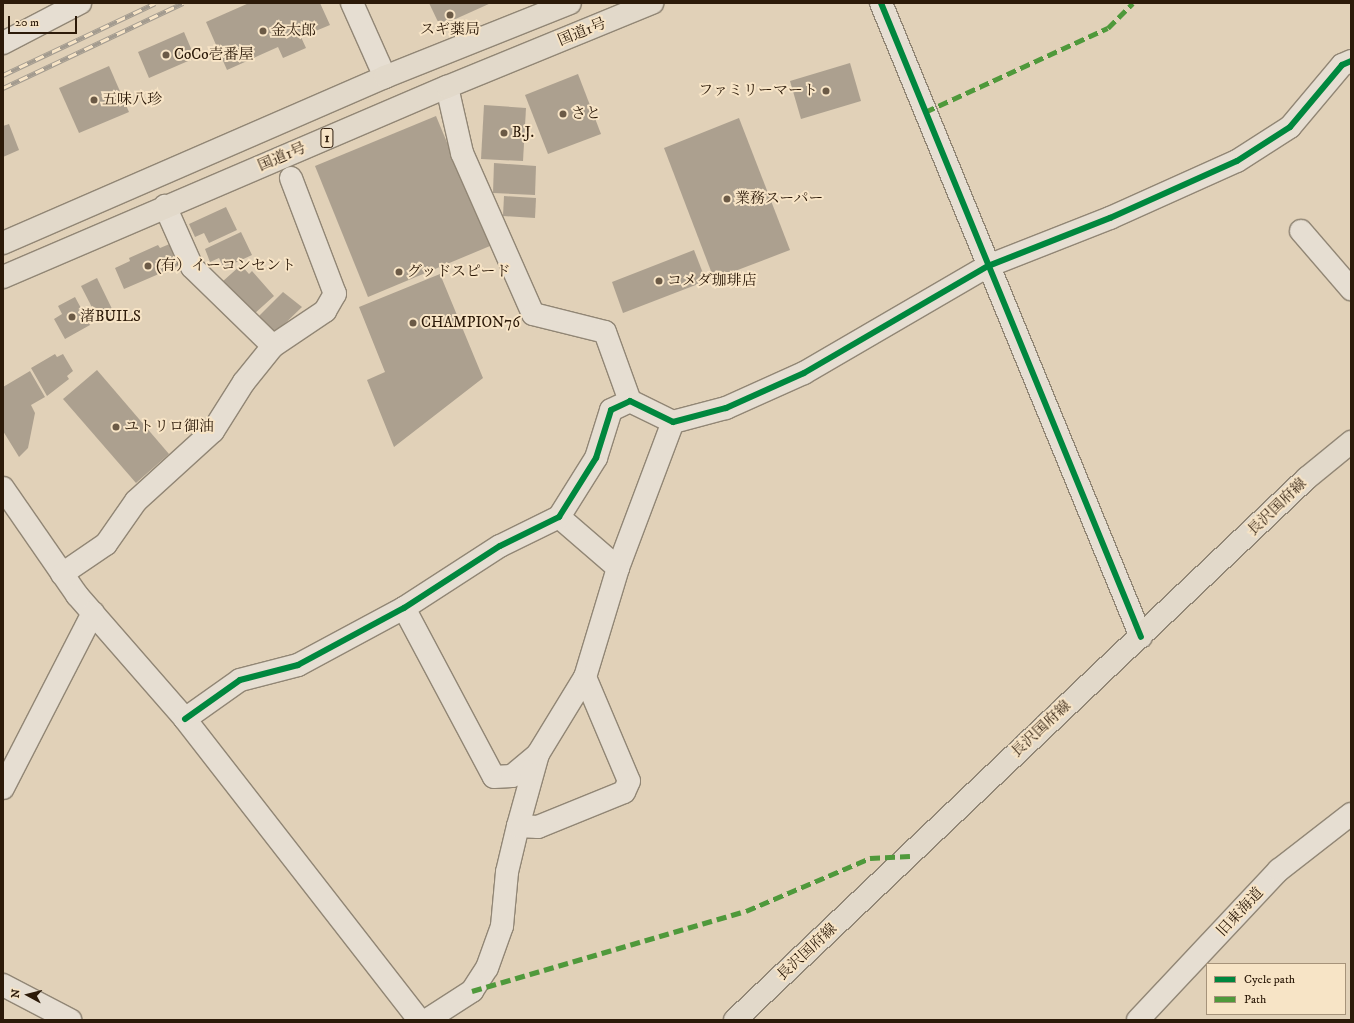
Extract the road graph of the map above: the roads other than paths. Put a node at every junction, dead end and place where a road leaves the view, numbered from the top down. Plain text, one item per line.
1 (80, 3) edge
2 (352, 3) edge
3 (570, 3) edge
4 (652, 3) edge
5 (881, 3) edge
6 (3, 43) edge
7 (1351, 61) edge
8 (385, 77) junction
9 (447, 87) junction
10 (291, 178) dead end
11 (165, 206) junction
12 (1301, 231) dead end
13 (3, 243) edge
14 (988, 266) junction
15 (3, 277) edge
16 (1351, 290) edge
17 (273, 346) junction
18 (630, 401) junction
19 (673, 422) junction
20 (1351, 442) edge
21 (3, 488) edge
22 (558, 517) junction
23 (618, 568) junction
24 (62, 574) junction
25 (404, 608) junction
26 (93, 614) junction
27 (1141, 637) junction
28 (585, 677) junction
29 (185, 719) junction
30 (538, 754) junction
31 (3, 788) edge
32 (1351, 814) edge
33 (518, 826) junction
34 (3, 985) edge
35 (70, 1020) edge
36 (419, 1020) edge
37 (427, 1020) edge
38 (735, 1020) edge
39 (1138, 1020) edge

1 - 6 street
2 - 8 street
3 - 8 main road, 国道1号 / 1
4 - 9 main road, 国道1号 / 1
5 - 14 street
7 - 14 street
8 - 13 main road, 国道1号 / 1
9 - 11 main road, 国道1号 / 1
9 - 18 street
10 - 17 street
11 - 15 main road, 国道1号 / 1
11 - 17 street
12 - 16 street
14 - 19 street
14 - 27 street
17 - 24 street
18 - 19 street
18 - 22 street
19 - 23 street
20 - 27 main road, 長沢国府線
21 - 24 street
22 - 23 street
22 - 25 street
23 - 28 street
24 - 26 street
25 - 29 street
25 - 30 street
26 - 29 street
26 - 31 street
27 - 38 main road, 長沢国府線
28 - 30 street
28 - 33 street
29 - 36 street
30 - 33 street
32 - 39 street, 旧東海道
33 - 37 street
34 - 35 street

